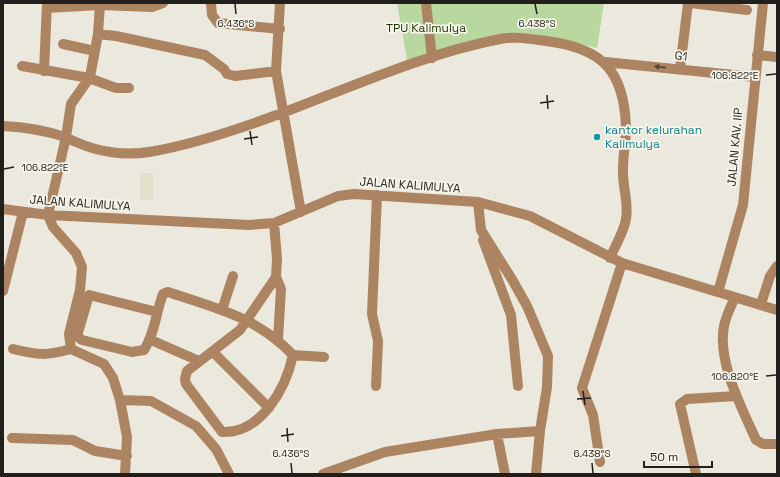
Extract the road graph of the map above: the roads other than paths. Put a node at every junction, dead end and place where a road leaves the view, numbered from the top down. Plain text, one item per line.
1 (163, 3) edge
2 (211, 3) edge
3 (280, 3) edge
4 (426, 3) edge
5 (689, 3) edge
6 (763, 3) edge
7 (100, 5) junction
8 (47, 6) edge
9 (747, 10) dead end
10 (280, 29) junction
11 (98, 34) junction
12 (63, 44) dead end
13 (95, 51) junction
14 (757, 55) junction
15 (777, 57) edge
16 (432, 58) junction
17 (605, 62) junction
18 (22, 66) dead end
19 (680, 69) junction
20 (44, 71) junction
21 (276, 71) junction
22 (754, 77) junction
23 (89, 78) junction
24 (129, 88) dead end
25 (282, 114) junction
26 (3, 126) edge
27 (66, 137) junction
28 (377, 195) junction
29 (478, 202) junction
30 (3, 210) edge
31 (23, 212) junction
32 (300, 212) junction
33 (48, 215) junction
34 (274, 223) junction
35 (481, 230) junction
36 (610, 258) junction
37 (622, 263) junction
38 (777, 266) edge
39 (233, 276) dead end
40 (276, 277) junction
41 (3, 291) edge
42 (718, 292) junction
43 (735, 297) junction
44 (761, 304) junction
45 (222, 310) junction
46 (777, 310) edge
47 (157, 312) junction
48 (248, 320) junction
49 (278, 339) junction
50 (151, 340) junction
51 (13, 348) dead end
52 (71, 349) junction
53 (213, 352) junction
54 (293, 355) junction
55 (324, 357) dead end
56 (199, 361) junction
57 (376, 386) dead end
58 (518, 386) dead end
59 (736, 396) junction
60 (120, 400) junction
61 (269, 408) junction
62 (540, 431) junction
63 (497, 434) junction
64 (12, 438) dead end
65 (777, 444) edge
66 (127, 456) junction
67 (600, 462) dead end
68 (125, 474) edge
69 (229, 474) edge
70 (324, 474) edge
71 (505, 474) edge
72 (536, 474) edge
73 (696, 474) edge

1 - 7 street
2 - 10 street
3 - 10 street
4 - 16 street
5 - 9 street
5 - 19 street
6 - 14 street, JALAN KAV. IIP
7 - 8 street
7 - 11 street
8 - 20 street
10 - 21 street
11 - 13 street
11 - 21 street
12 - 13 street
13 - 23 street
14 - 15 street
14 - 22 street, JALAN KAV. IIP
16 - 17 street
16 - 25 street
19 -> 17 street, G1
17 - 36 street
18 - 20 street
19 - 22 street, G1
20 - 23 street
21 - 25 street
22 - 42 street, JALAN KAV. IIP
23 - 24 street
23 - 27 street
25 - 27 street
25 - 32 street
26 - 27 street
27 - 33 street
28 - 29 street, JALAN KALIMULYA
28 - 32 street, JALAN KALIMULYA
28 - 57 street
29 - 35 street
29 - 36 street, JALAN KALIMULYA
30 - 31 street, JALAN KALIMULYA
31 - 33 street, JALAN KALIMULYA
31 - 41 street
32 - 34 street, JALAN KALIMULYA
33 - 34 street, JALAN KALIMULYA
33 - 52 street
34 - 40 street
35 - 58 street
35 - 62 street
36 - 37 street, JALAN KALIMULYA
37 - 42 street, JALAN KALIMULYA
37 - 67 street
38 - 44 street
39 - 45 street
40 - 48 street
40 - 49 street
42 - 43 street, JALAN KALIMULYA
43 - 44 street, JALAN KALIMULYA
43 - 59 street
44 - 46 street, JALAN KALIMULYA
45 - 47 street
45 - 48 street
47 - 50 street
47 - 50 street
48 - 49 street
48 - 53 street
49 - 54 street
50 - 56 street
51 - 52 street
52 - 60 street
53 - 56 street
53 - 61 street
54 - 55 street
54 - 61 street
56 - 61 street
59 - 65 street
59 - 73 street
60 - 66 street
60 - 69 street
62 - 63 street
62 - 72 street
63 - 70 street
63 - 71 street
64 - 66 street
66 - 68 street

